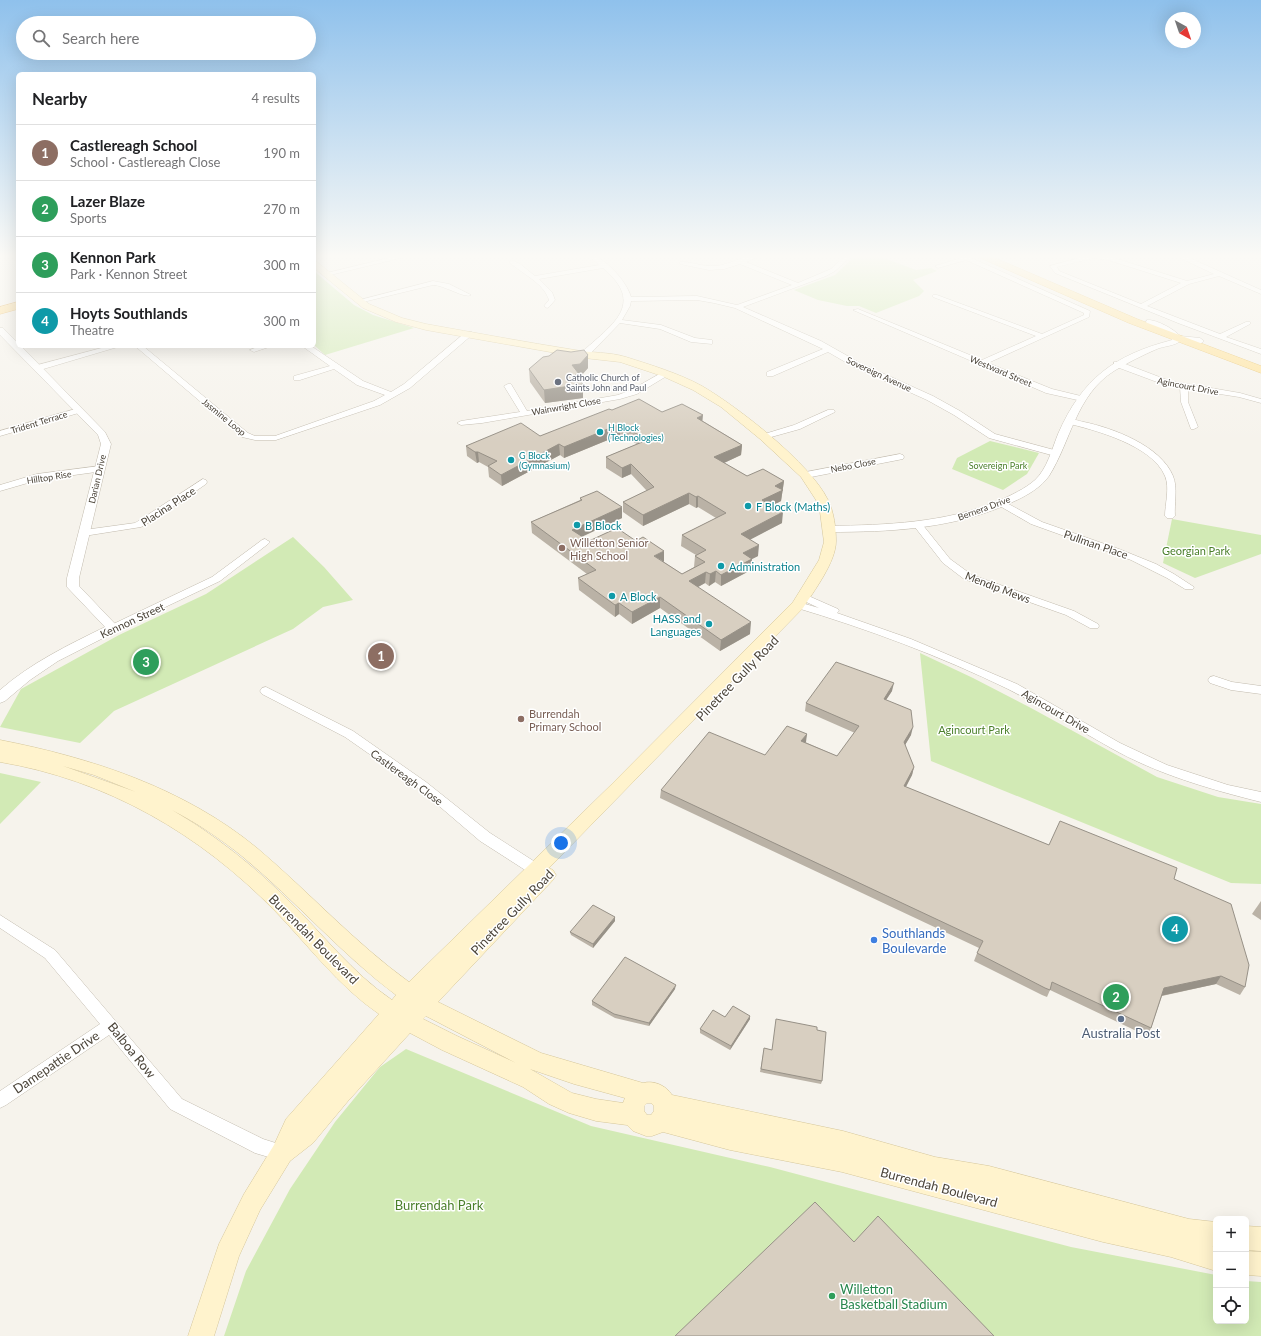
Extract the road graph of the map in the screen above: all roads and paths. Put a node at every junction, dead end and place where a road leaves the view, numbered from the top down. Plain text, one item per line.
1 (393, 317) edge
2 (620, 317) edge
3 (760, 317) edge
4 (873, 317) edge
5 (992, 317) edge
6 (1085, 317) edge
7 (1126, 317) edge
8 (1139, 317) edge
9 (1171, 317) edge
10 (618, 321) junction
11 (1150, 322) junction
12 (1248, 323) dead end
13 (0, 330) edge
14 (469, 334) junction
15 (1041, 336) junction
16 (1220, 337) junction
17 (1177, 338) junction
18 (1200, 341) junction
19 (709, 342) dead end
20 (16, 346) edge
21 (18, 348) edge
22 (110, 348) edge
23 (141, 348) edge
24 (261, 348) edge
25 (309, 348) edge
26 (829, 349) junction
27 (254, 350) dead end
28 (1261, 352) edge
29 (584, 355) junction
30 (982, 363) junction
31 (1117, 364) junction
32 (1261, 364) edge
33 (336, 366) junction
34 (37, 368) junction
35 (1261, 370) edge
36 (666, 374) junction
37 (770, 374) dead end
38 (297, 378) dead end
39 (508, 386) dead end
40 (1184, 387) junction
41 (392, 396) junction
42 (1082, 399) junction
43 (1261, 401) edge
44 (79, 410) junction
45 (831, 412) dead end
46 (525, 413) junction
47 (1069, 421) junction
48 (461, 423) dead end
49 (1194, 427) dead end
50 (0, 434) edge
51 (764, 437) junction
52 (1055, 453) junction
53 (900, 457) dead end
54 (100, 469) junction
55 (806, 475) junction
56 (203, 482) dead end
57 (0, 488) edge
58 (1001, 503) junction
59 (1170, 516) dead end
60 (919, 526) junction
61 (829, 530) junction
62 (84, 533) junction
63 (265, 542) dead end
64 (1189, 587) dead end
65 (805, 602) junction
66 (1094, 626) dead end
67 (113, 628) junction
68 (1214, 680) dead end
69 (1261, 690) edge
70 (266, 691) dead end
71 (0, 698) edge
72 (0, 746) edge
73 (0, 756) edge
74 (1261, 798) edge
75 (540, 872) junction
76 (0, 921) edge
77 (417, 1000) junction
78 (401, 1016) junction
79 (111, 1025) junction
80 (640, 1095) junction
81 (0, 1100) edge
82 (663, 1112) junction
83 (633, 1115) junction
84 (757, 1134) junction
85 (282, 1153) junction
86 (1213, 1234) edge
87 (1249, 1238) edge
88 (1261, 1239) edge
89 (1213, 1258) edge
90 (1249, 1263) edge
91 (1261, 1264) edge
92 (201, 1336) edge

1 - 14 main road, Pinetree Gully Road
2 - 10 street
3 - 26 street, Sovereign Avenue
4 - 30 street, Westward Street
5 - 15 street
6 - 15 street
7 - 17 main road
8 - 11 main road
9 - 16 street
10 - 19 street
10 - 29 street
11 - 17 street
11 - 18 main road
12 - 16 street
13 - 20 street, Darian Drive
14 - 29 main road, Pinetree Gully Road
14 - 41 street, Jasmine Loop
15 - 30 street
16 - 28 street
17 - 18 street
17 - 31 street, Bernera Drive
17 - 35 main road
18 - 32 main road
21 - 34 street, Darian Drive
22 - 34 street
23 - 41 street, Jasmine Loop
24 - 27 street
25 - 33 street
26 - 37 street
26 - 52 street, Sovereign Avenue
29 - 36 main road, Pinetree Gully Road
30 - 42 street, Westward Street
31 - 40 street, Agincourt Drive
31 - 42 street, Bernera Drive
33 - 38 street
33 - 41 street
34 - 44 street, Darian Drive
36 - 46 street, Wainwright Close
36 - 51 main road, Pinetree Gully Road
39 - 46 street
40 - 43 street, Agincourt Drive
40 - 49 street
42 - 47 street, Bernera Drive
44 - 50 street, Trident Terrace
44 - 54 street, Darian Drive
45 - 51 street
46 - 48 street, Wainwright Close
47 - 52 street, Bernera Drive
47 - 59 street
51 - 55 main road, Pinetree Gully Road
52 - 58 street, Bernera Drive
53 - 55 street, Nebo Close
54 - 57 street, Hilltop Rise
54 - 62 street, Darian Drive
55 - 61 main road, Pinetree Gully Road
56 - 62 street, Placina Place
58 - 60 street, Bernera Drive
58 - 64 street, Pullman Place
60 - 61 street, Bernera Drive
60 - 66 street, Mendip Mews
61 - 65 main road, Pinetree Gully Road
62 - 67 street, Darian Drive
63 - 67 street, Kennon Street
65 - 74 street, Agincourt Drive
65 - 75 main road, Pinetree Gully Road
65 - 77 main road, Pinetree Gully Road
67 - 71 street, Kennon Street
68 - 69 street
70 - 75 street, Castlereagh Close
72 - 77 main road, Burrendah Boulevard
73 - 78 main road, Burrendah Boulevard
75 - 77 main road, Pinetree Gully Road
76 - 79 street, Balboa Row
77 - 78 main road, Pinetree Gully Road
77 - 80 main road, Burrendah Boulevard
78 - 83 main road, Burrendah Boulevard
78 - 85 main road, Pinetree Gully Road
79 - 81 street, Damepattie Drive
79 - 85 street, Balboa Row
80 - 82 main road
80 - 83 main road
82 - 83 main road
82 - 84 main road, Burrendah Boulevard
84 - 86 main road, Burrendah Boulevard
84 - 89 main road, Burrendah Boulevard
85 - 92 main road, Pinetree Gully Road
87 - 88 main road
90 - 91 main road

